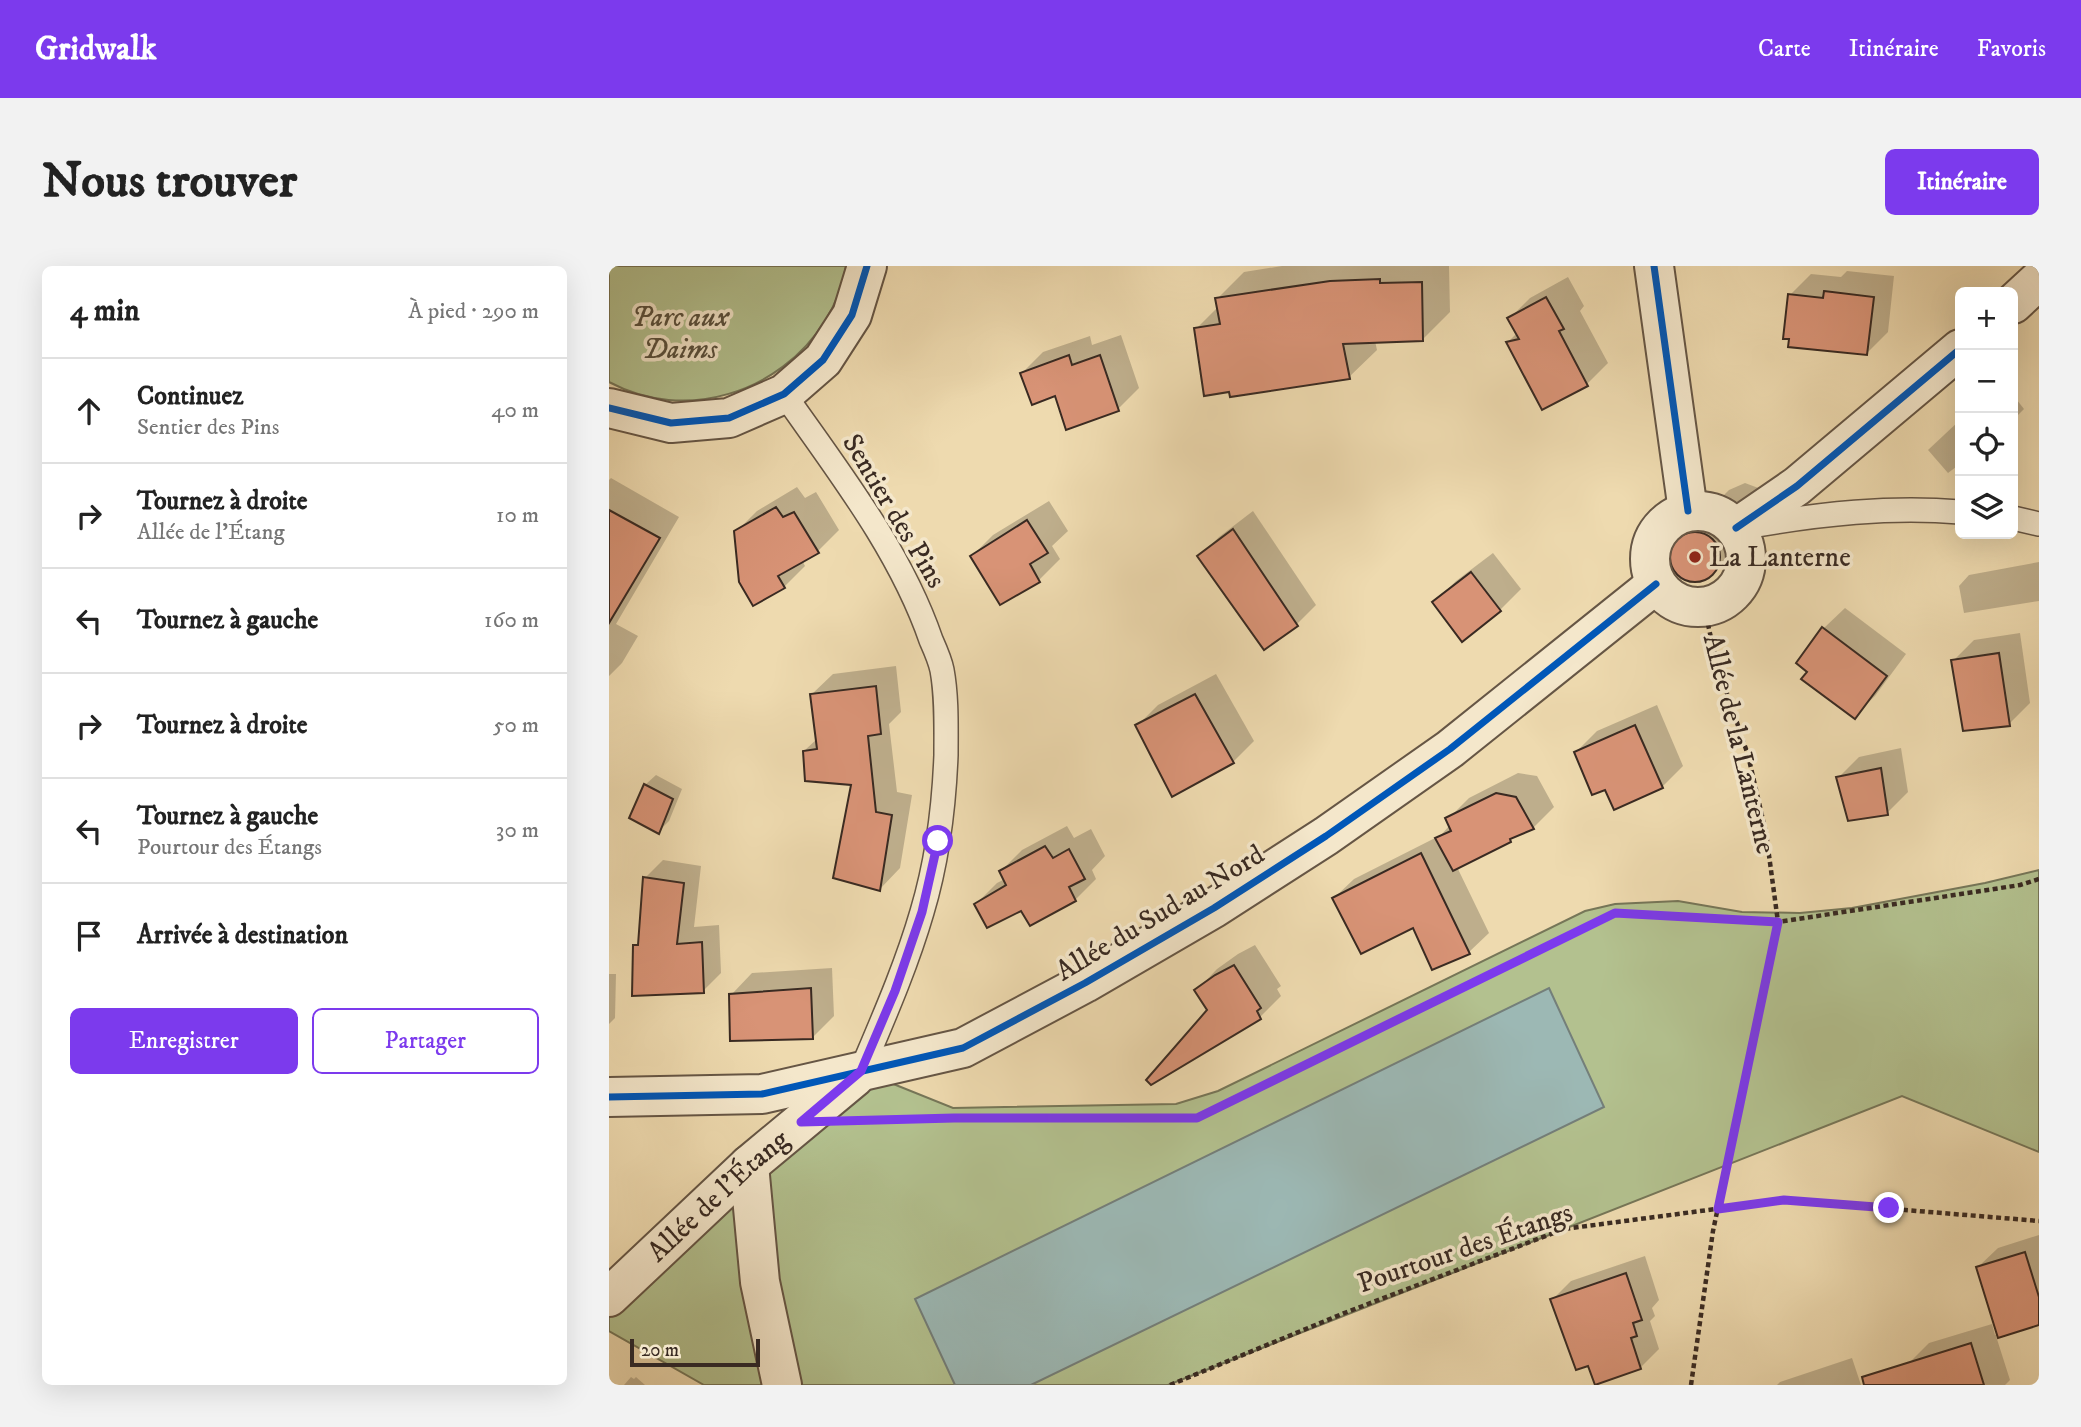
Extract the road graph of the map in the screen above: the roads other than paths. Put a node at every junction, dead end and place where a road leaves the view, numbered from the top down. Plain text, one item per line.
1 (867, 266) edge
2 (1654, 266) edge
3 (2039, 280) edge
4 (2018, 299) edge
5 (1959, 350) edge
6 (784, 394) junction
7 (610, 413) edge
8 (1688, 511) junction
9 (1955, 511) edge
10 (2018, 520) edge
11 (2039, 524) edge
12 (1736, 528) junction
13 (1656, 584) junction
14 (861, 1071) junction
15 (609, 1097) edge
16 (749, 1165) junction
17 (609, 1297) edge
18 (782, 1385) edge

1 - 6 street
2 - 8 street
3 - 4 street
5 - 12 street
6 - 7 street
6 - 14 lane, Sentier des Pins
8 - 12 street
8 - 13 street
9 - 12 lane
10 - 11 lane
12 - 13 street
13 - 14 street, Allée du Sud au Nord
14 - 15 street, Allée du Sud au Nord
14 - 16 street, Allée de l'Étang
16 - 17 street, Allée de l'Étang
16 - 18 street

